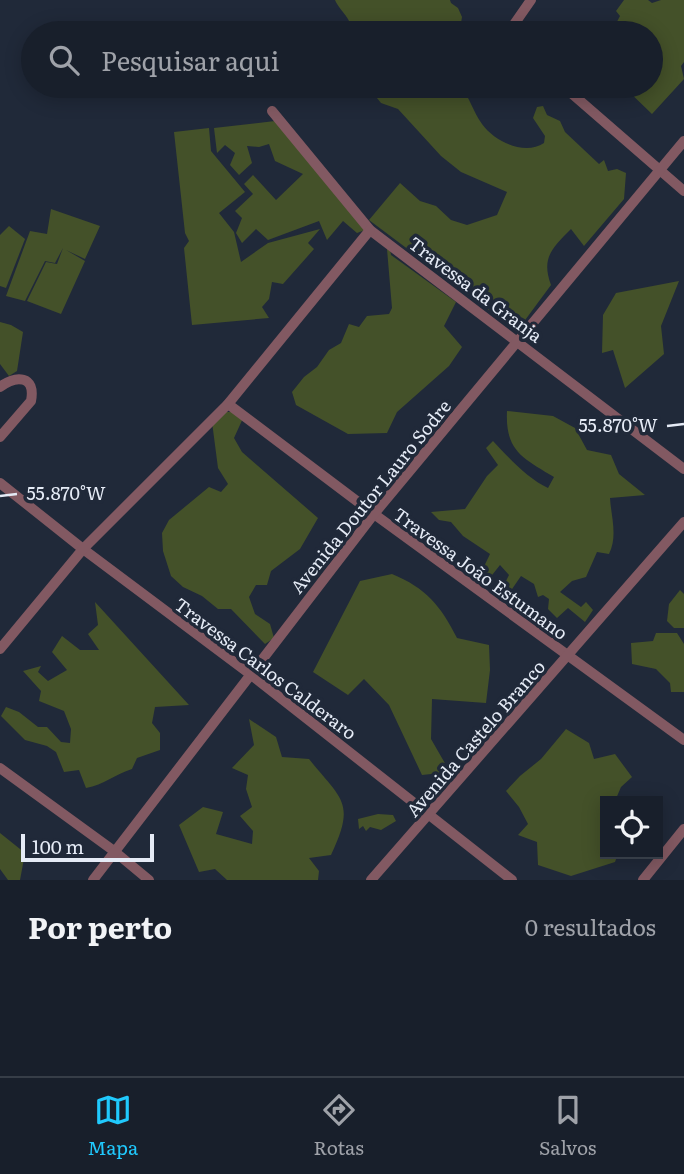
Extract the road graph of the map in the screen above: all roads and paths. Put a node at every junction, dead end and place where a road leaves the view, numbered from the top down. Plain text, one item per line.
1 (531, 0) edge
2 (516, 21) edge
3 (577, 98) edge
4 (272, 111) dead end
5 (684, 141) edge
6 (660, 171) junction
7 (684, 191) edge
8 (370, 230) junction
9 (517, 340) junction
10 (0, 387) edge
11 (228, 404) junction
12 (0, 436) edge
13 (684, 469) edge
14 (0, 483) edge
15 (374, 514) junction
16 (684, 522) edge
17 (83, 549) junction
18 (0, 649) edge
19 (568, 656) junction
20 (250, 674) junction
21 (684, 740) edge
22 (0, 768) edge
23 (429, 813) junction
24 (684, 829) edge
25 (114, 851) junction
26 (93, 880) edge
27 (149, 880) edge
28 (371, 880) edge
29 (512, 880) edge
30 (643, 880) edge

1 - 2 street
3 - 6 street
4 - 8 street, Travessa da Granja
5 - 6 street, Avenida Doutor Lauro Sodre
6 - 7 street
6 - 9 street, Avenida Doutor Lauro Sodre
8 - 9 street, Travessa da Granja
8 - 11 street
9 - 13 street, Travessa da Granja
9 - 15 street, Avenida Doutor Lauro Sodre
10 - 12 street
11 - 15 street, Travessa João Estumano
11 - 17 street
14 - 17 street, Travessa Carlos Calderaro
15 - 19 street, Travessa João Estumano
15 - 20 street, Avenida Doutor Lauro Sodre
16 - 19 street, Avenida Castelo Branco
17 - 18 street
17 - 20 street, Travessa Carlos Calderaro
19 - 21 street, Travessa João Estumano
19 - 23 street, Avenida Castelo Branco
20 - 23 street, Travessa Carlos Calderaro
20 - 25 street, Avenida Doutor Lauro Sodre
22 - 25 street
23 - 28 street, Avenida Castelo Branco
23 - 29 street, Travessa Carlos Calderaro
24 - 30 street
25 - 26 street, Avenida Doutor Lauro Sodre
25 - 27 street

